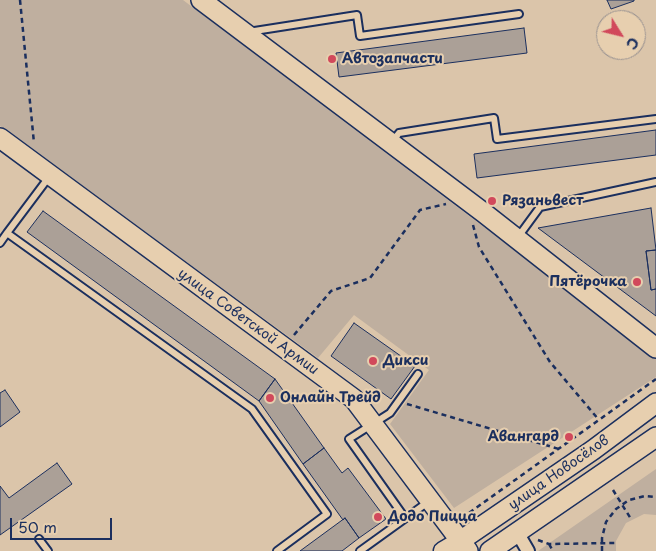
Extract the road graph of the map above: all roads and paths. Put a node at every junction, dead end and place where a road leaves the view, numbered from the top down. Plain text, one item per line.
1 (20, 0) edge
2 (201, 0) edge
3 (518, 14) dead end
4 (244, 32) junction
5 (656, 119) edge
6 (0, 138) edge
7 (391, 143) junction
8 (43, 170) junction
9 (656, 182) edge
10 (467, 200) junction
11 (7, 233) junction
12 (517, 238) junction
13 (0, 243) edge
14 (283, 347) junction
15 (656, 348) edge
16 (418, 374) dead end
17 (656, 379) edge
18 (398, 401) junction
19 (656, 403) edge
20 (599, 420) junction
21 (373, 424) junction
22 (656, 437) edge
23 (559, 449) junction
24 (613, 490) dead end
25 (656, 497) edge
26 (429, 501) junction
27 (622, 505) junction
28 (405, 518) junction
29 (631, 519) dead end
30 (517, 532) junction
31 (39, 539) dead end
32 (459, 540) edge
33 (538, 540) dead end
34 (602, 543) junction
35 (616, 543) dead end
36 (549, 544) junction
37 (48, 551) edge
38 (277, 551) edge
39 (360, 551) edge
40 (443, 551) edge
41 (490, 551) edge
42 (528, 551) edge
43 (554, 551) edge
44 (602, 551) edge

1 - 8 path
2 - 4 main road
3 - 4 lane
4 - 7 main road
5 - 7 lane
6 - 8 main road, улица Советской Армии
7 - 10 main road
8 - 11 lane
8 - 14 main road, улица Советской Армии
9 - 12 lane
10 - 12 main road
10 - 14 path
10 - 20 path
11 - 13 lane
11 - 38 lane
12 - 15 main road
14 - 21 main road, улица Советской Армии
16 - 18 lane
17 - 20 path
18 - 21 lane
18 - 23 path
19 - 32 main road, улица Новосёлов
20 - 23 path
21 - 26 main road, улица Советской Армии
21 - 28 lane
22 - 30 main road, улица Новосёлов
23 - 32 path
24 - 27 path
25 - 27 path
26 - 28 lane
26 - 32 main road, улица Советской Армии
27 - 29 path
27 - 34 path
28 - 39 lane
30 - 41 main road, улица Новосёлов
30 - 42 street
31 - 37 lane
32 - 40 main road, улица Новосёлов
33 - 36 path
34 - 35 path
34 - 36 path
34 - 44 path
36 - 43 path

